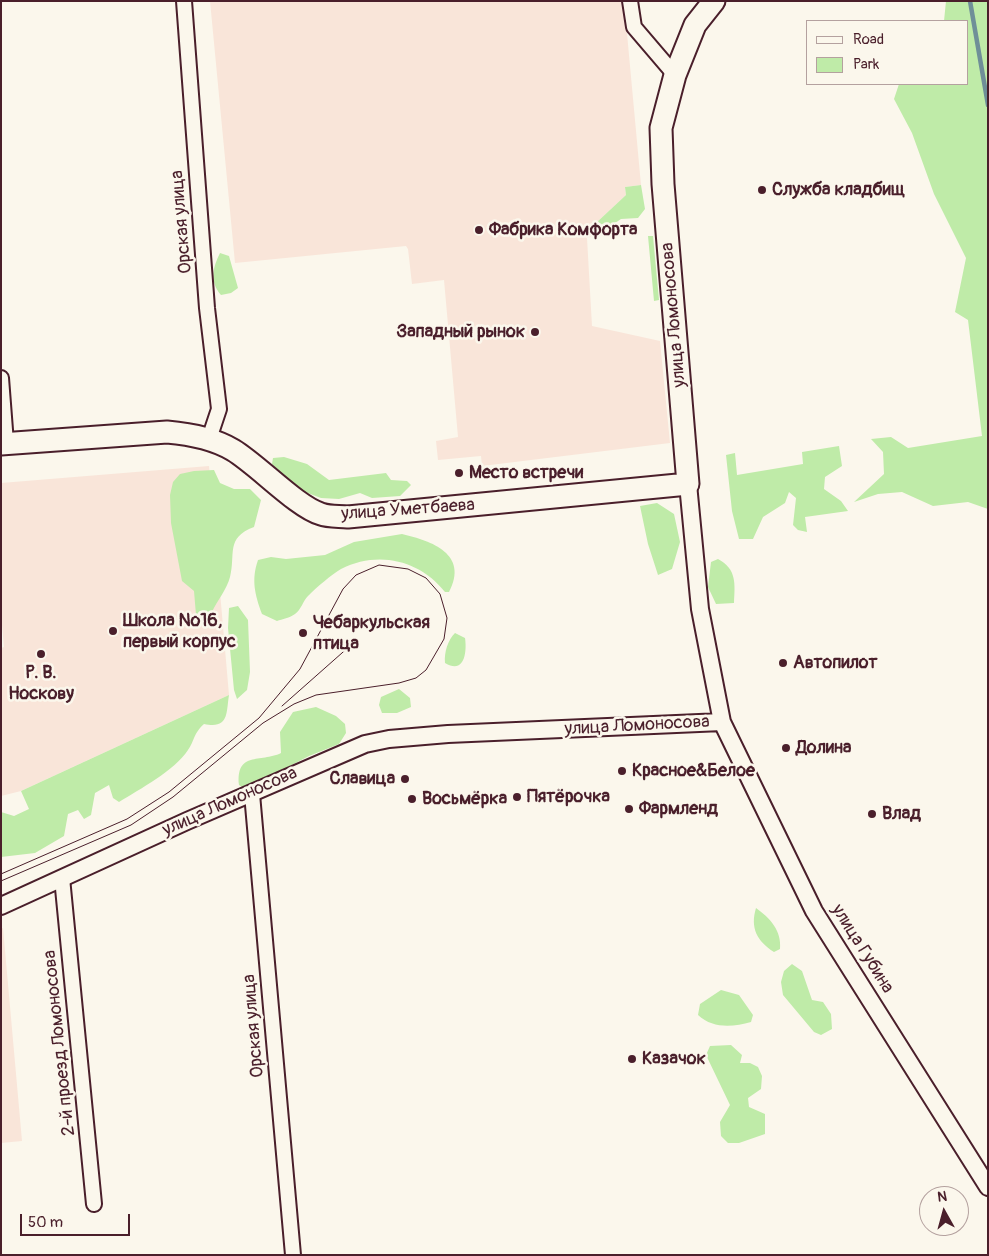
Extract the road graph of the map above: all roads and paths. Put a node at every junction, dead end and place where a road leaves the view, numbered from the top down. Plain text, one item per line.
1 (184, 1) edge
2 (630, 1) edge
3 (714, 1) edge
4 (675, 75) junction
5 (1, 378) edge
6 (209, 439) junction
7 (4, 444) edge
8 (688, 484) junction
9 (722, 722) junction
10 (252, 794) junction
11 (62, 878) junction
12 (1, 906) edge
13 (988, 1187) edge
14 (94, 1204) dead end
15 (293, 1255) edge

1 - 6 street, Орская улица
2 - 4 street
3 - 4 main road, улица Ломоносова
4 - 8 main road, улица Ломоносова
5 - 7 street
6 - 7 main road, улица Уметбаева
6 - 8 main road, улица Уметбаева
8 - 9 street, улица Ломоносова
9 - 10 street, улица Ломоносова
9 - 13 street, улица Губина
10 - 11 street, улица Ломоносова
10 - 15 street, Орская улица
11 - 12 street, улица Ломоносова
11 - 14 street, 2-й проезд Ломоносова

